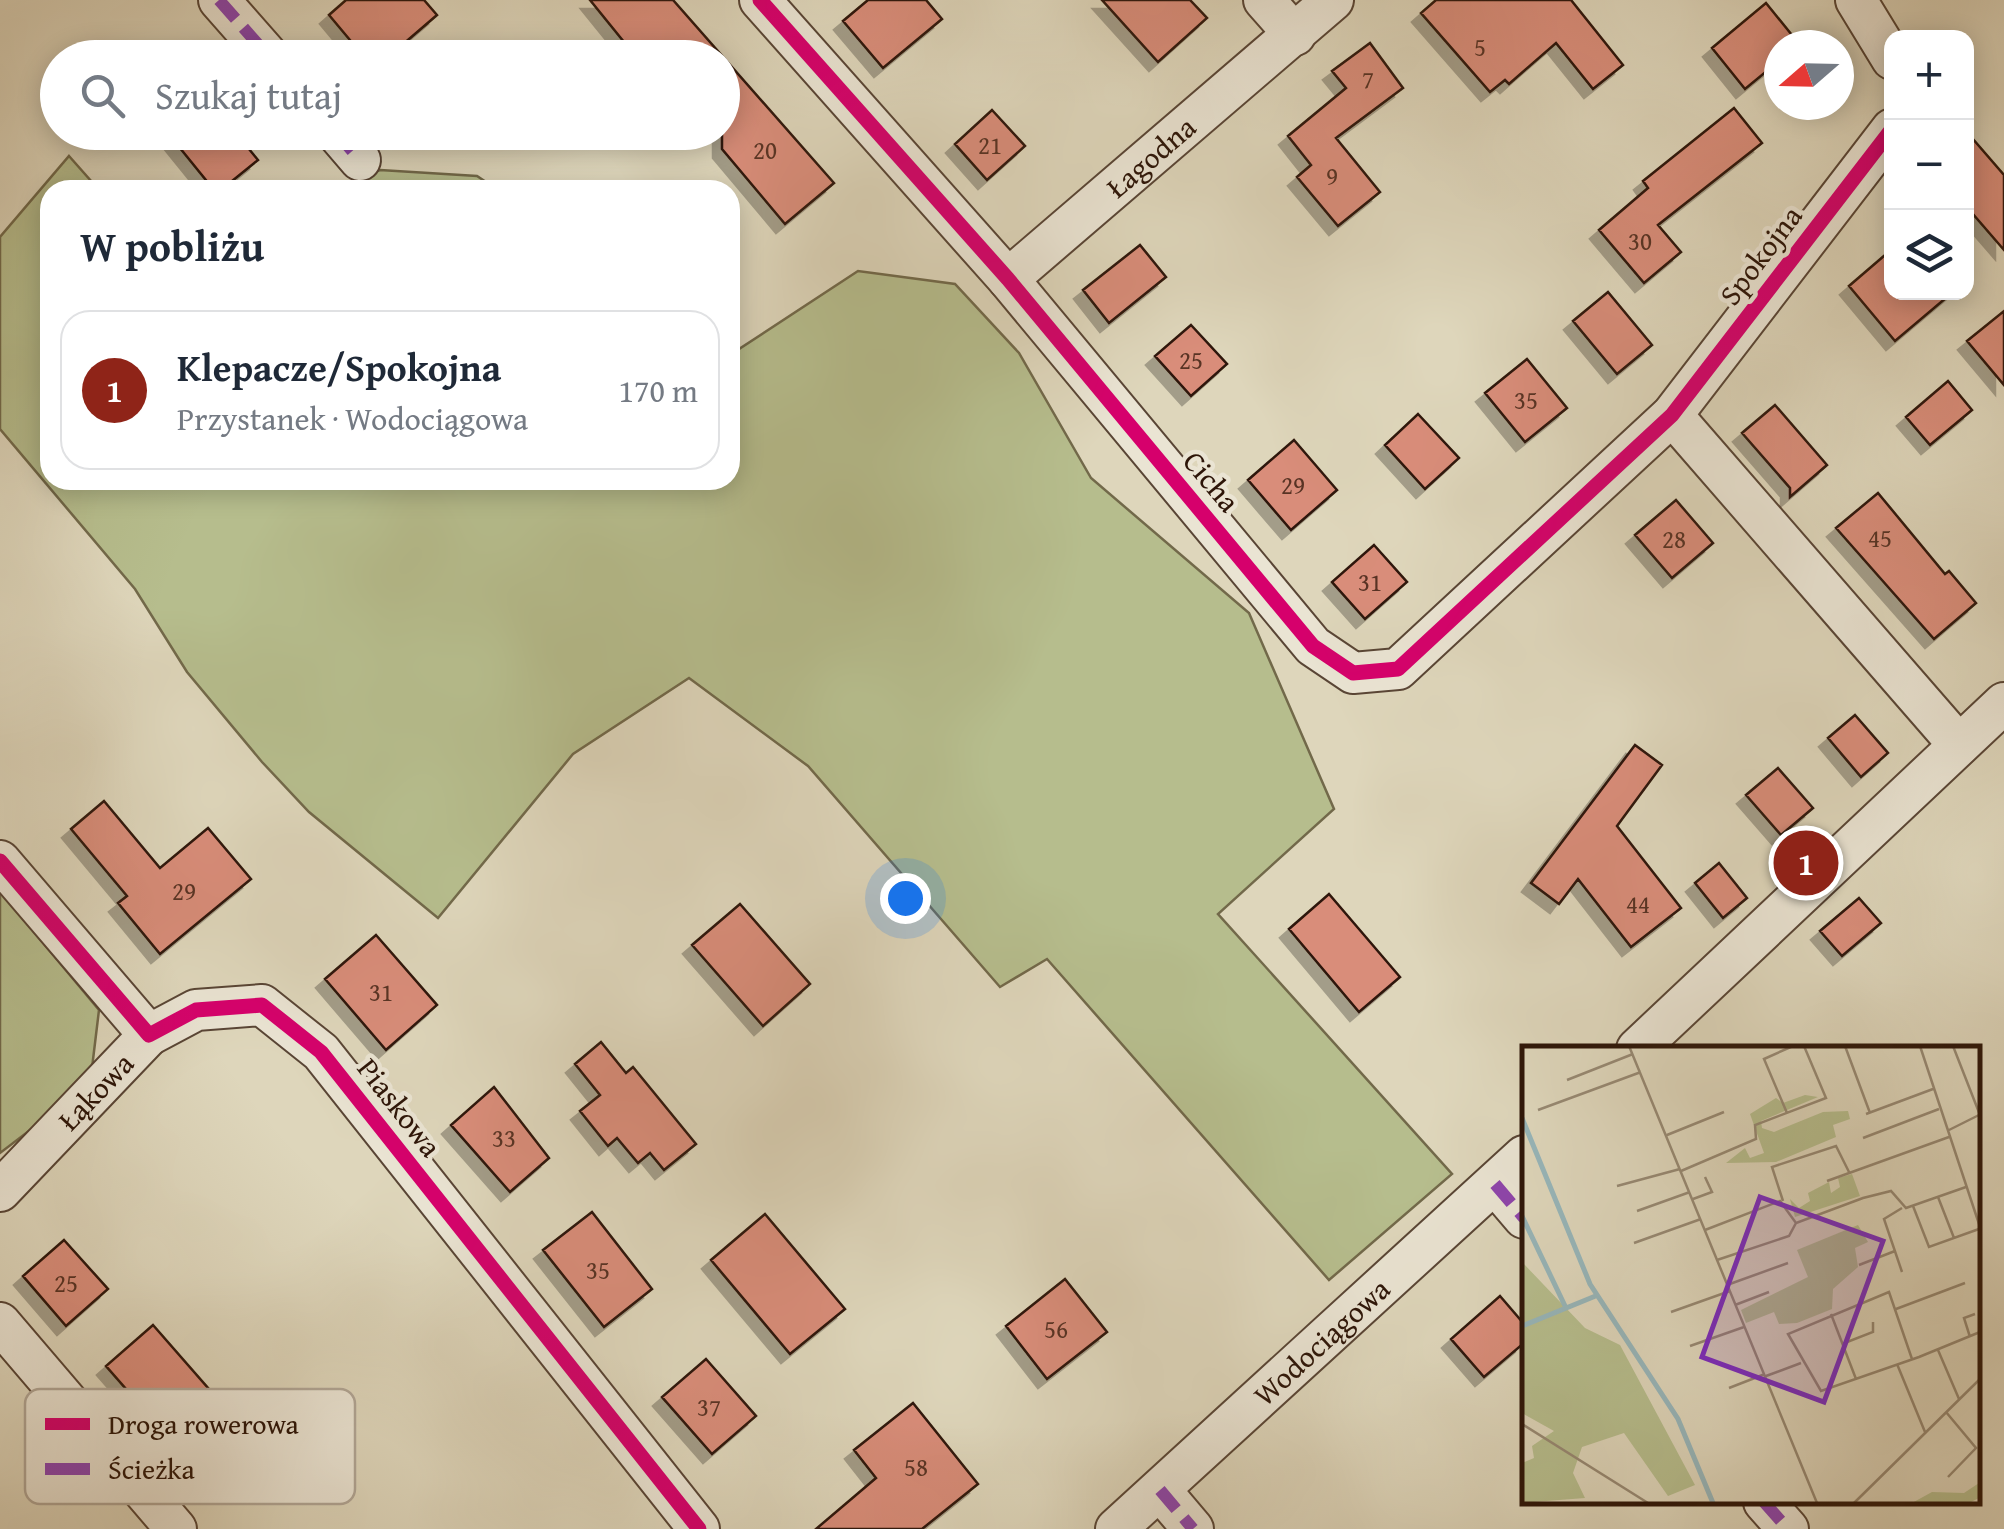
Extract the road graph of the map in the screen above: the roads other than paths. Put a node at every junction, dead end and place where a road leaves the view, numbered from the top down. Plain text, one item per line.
1 (219, 0) edge
2 (760, 0) edge
3 (1264, 0) edge
4 (1334, 0) edge
5 (1856, 0) edge
6 (1294, 35) junction
7 (254, 40) edge
8 (1884, 45) edge
9 (1884, 139) edge
10 (1008, 280) junction
11 (1672, 415) junction
12 (2004, 704) edge
13 (1959, 746) junction
14 (0, 861) edge
15 (150, 1035) junction
16 (1640, 1046) edge
17 (1522, 1158) edge
18 (1495, 1184) junction
19 (0, 1191) edge
20 (1522, 1216) edge
21 (0, 1323) edge
22 (56, 1389) edge
23 (1160, 1490) junction
24 (155, 1504) edge
25 (1766, 1504) edge
26 (176, 1529) edge
27 (699, 1529) edge
28 (1116, 1529) edge
29 (1193, 1529) edge
30 (1788, 1529) edge

1 - 7 street
2 - 10 street, Cicha
3 - 6 street
4 - 6 street, Łagodna
5 - 8 street
6 - 10 street, Łagodna
9 - 11 street, Spokojna
10 - 11 street, Cicha
11 - 13 street
12 - 13 street
13 - 16 street
14 - 15 street
15 - 19 street, Łąkowa
15 - 27 street, Piaskowa
17 - 18 street, Wodociągowa
18 - 20 street
18 - 23 street, Wodociągowa
21 - 22 street
23 - 28 street, Wodociągowa
23 - 29 street
24 - 26 street
25 - 30 street

